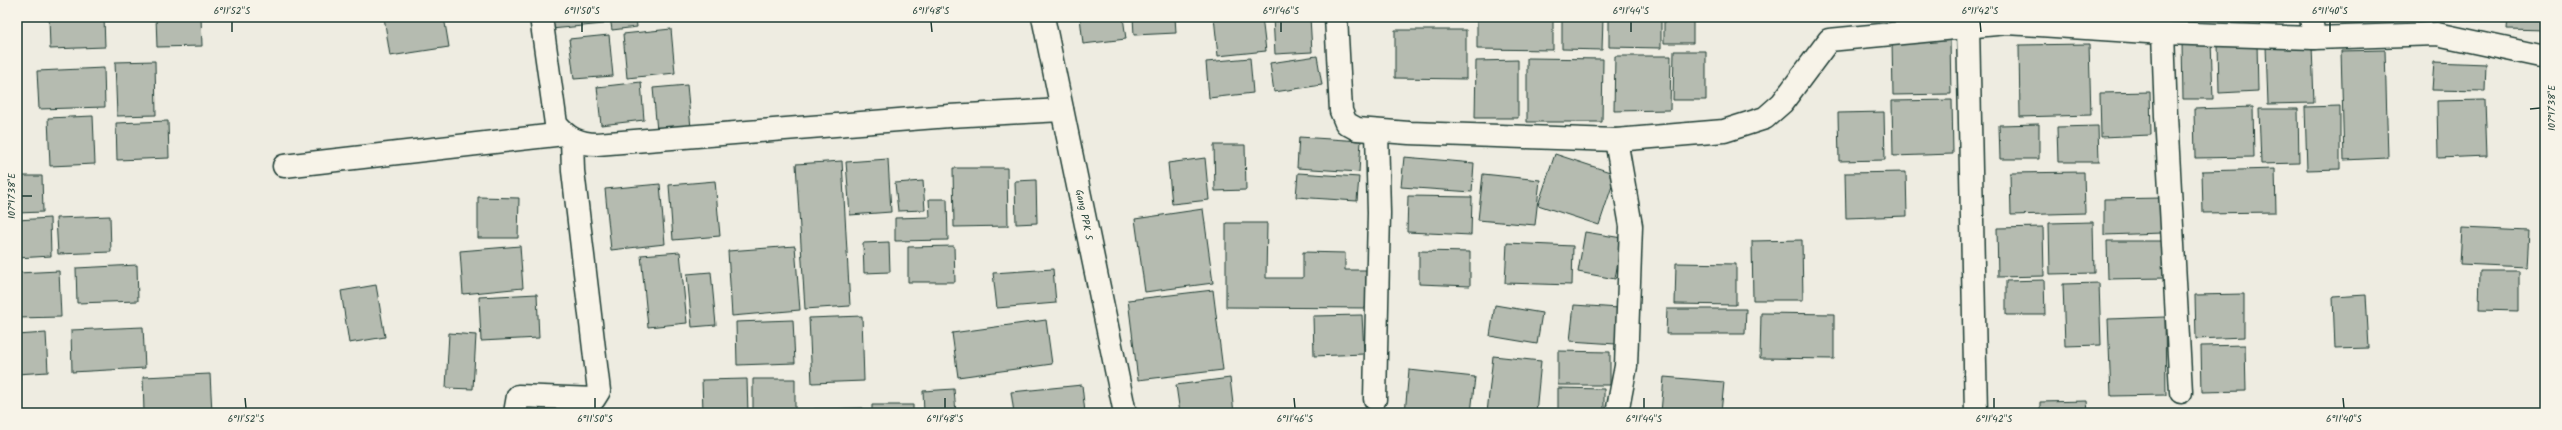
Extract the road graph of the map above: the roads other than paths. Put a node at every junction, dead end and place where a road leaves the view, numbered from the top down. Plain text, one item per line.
1 (540, 17) edge
2 (1043, 17) edge
3 (1336, 17) edge
4 (2311, 17) edge
5 (2008, 20) edge
6 (1968, 25) junction
7 (2163, 33) junction
8 (2314, 38) junction
9 (2545, 57) edge
10 (1062, 110) junction
11 (1377, 131) junction
12 (568, 136) junction
13 (1616, 140) junction
14 (284, 166) dead end
15 (2181, 392) dead end
16 (1375, 399) dead end
17 (515, 413) edge
18 (1125, 413) edge
19 (1617, 413) edge
20 (1976, 413) edge

1 - 12 street
2 - 10 street, Gang PPK 5
3 - 11 street
4 - 8 street
5 - 6 street
5 - 7 street
6 - 13 street
6 - 20 street
7 - 8 street
7 - 15 street
8 - 9 street
10 - 12 street
10 - 18 street, Gang PPK 5
11 - 13 street
11 - 16 street
12 - 14 street
12 - 17 street
13 - 19 street

